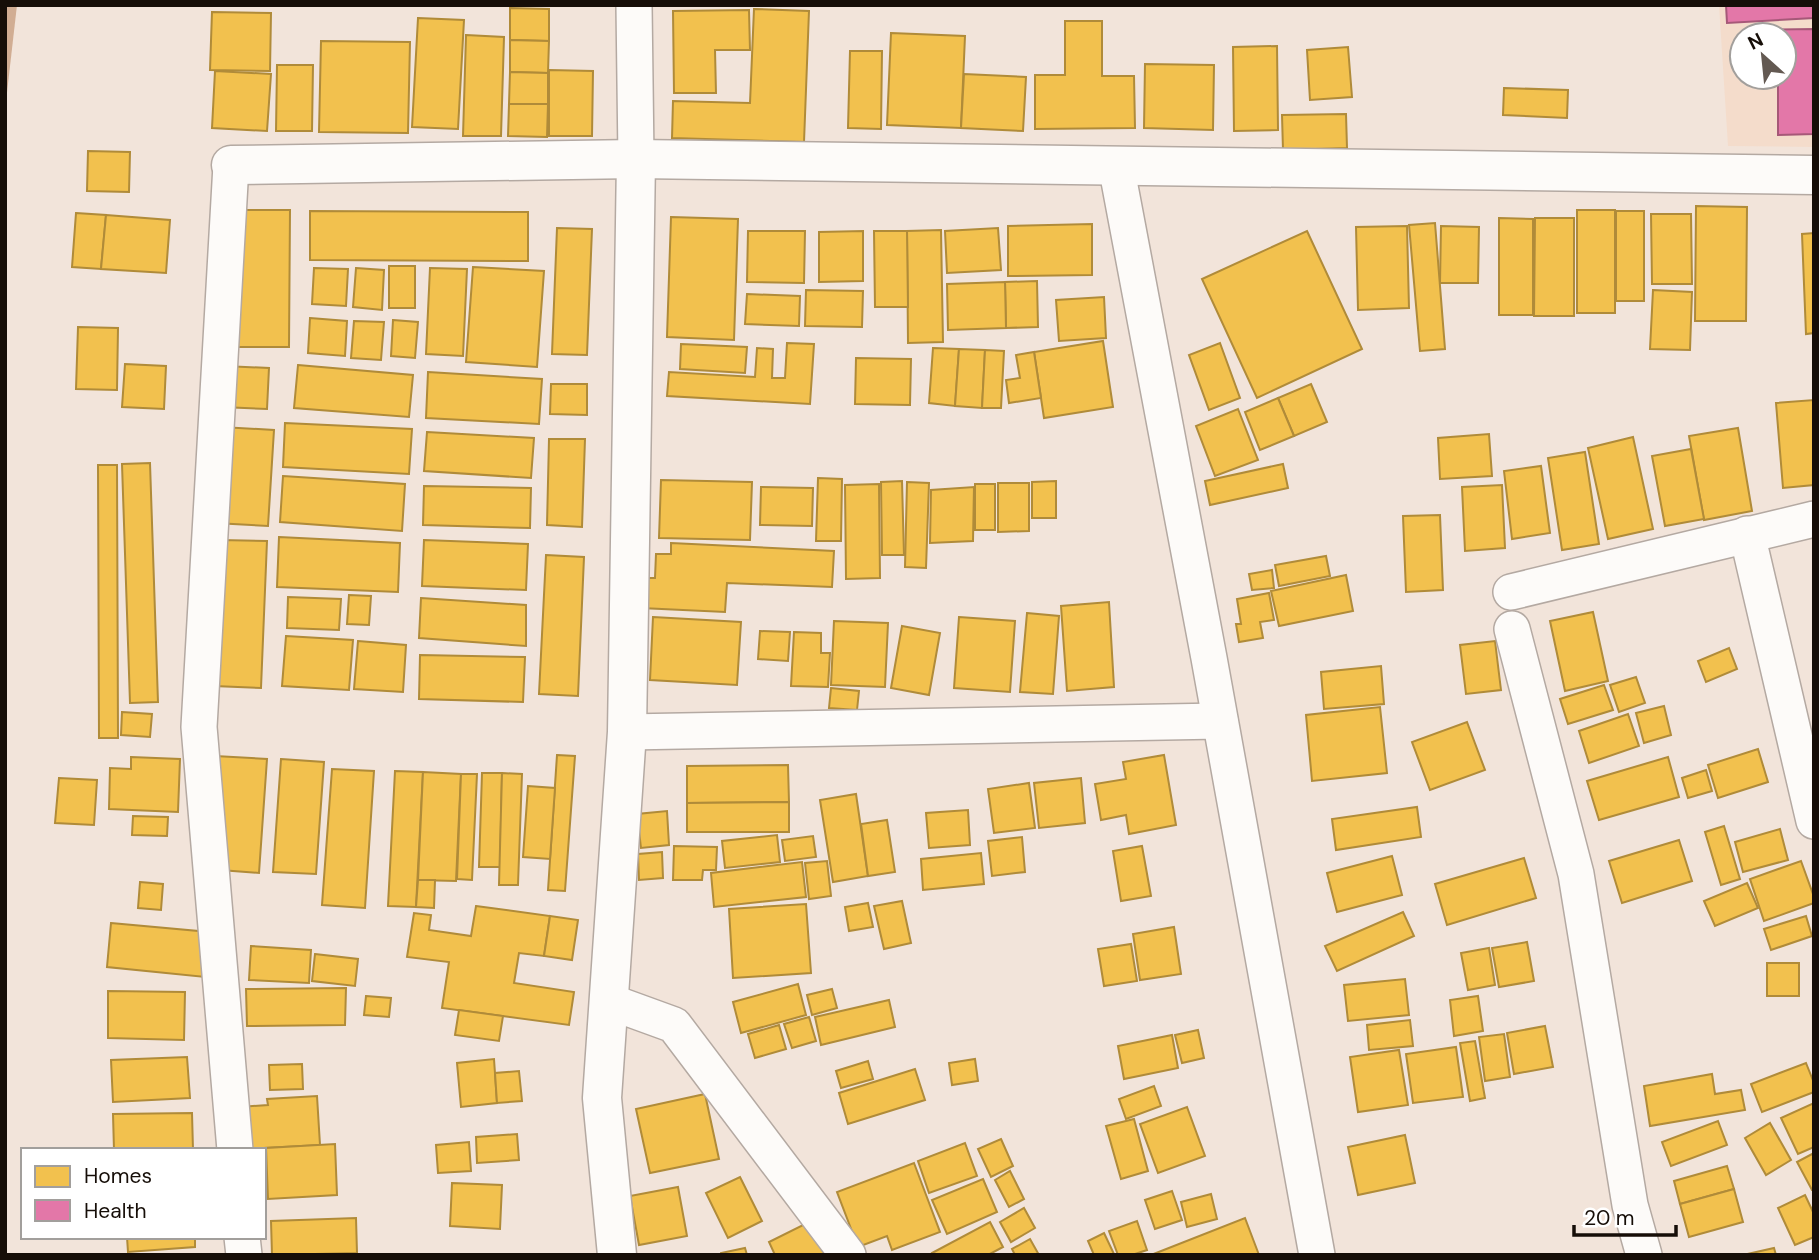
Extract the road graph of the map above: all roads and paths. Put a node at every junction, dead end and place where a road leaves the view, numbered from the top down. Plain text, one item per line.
1 (634, 5) edge
2 (636, 159) junction
3 (231, 165) joint
4 (1116, 165) junction
5 (1814, 175) edge
6 (1814, 519) edge
7 (1747, 534) junction
8 (1511, 592) dead end
9 (1512, 629) dead end
10 (1220, 721) junction
11 (626, 732) junction
12 (1814, 821) edge
13 (608, 1001) junction
14 (235, 1148) edge
15 (617, 1255) edge
16 (848, 1255) edge
17 (1317, 1255) edge
18 (1644, 1255) edge

1 - 2 street
2 - 3 street
2 - 4 street
2 - 11 street
3 - 14 street
4 - 5 street
4 - 10 street
6 - 7 street
7 - 8 street
7 - 12 street
9 - 18 street
10 - 11 street
10 - 17 street
11 - 13 street
13 - 15 street
13 - 16 street

